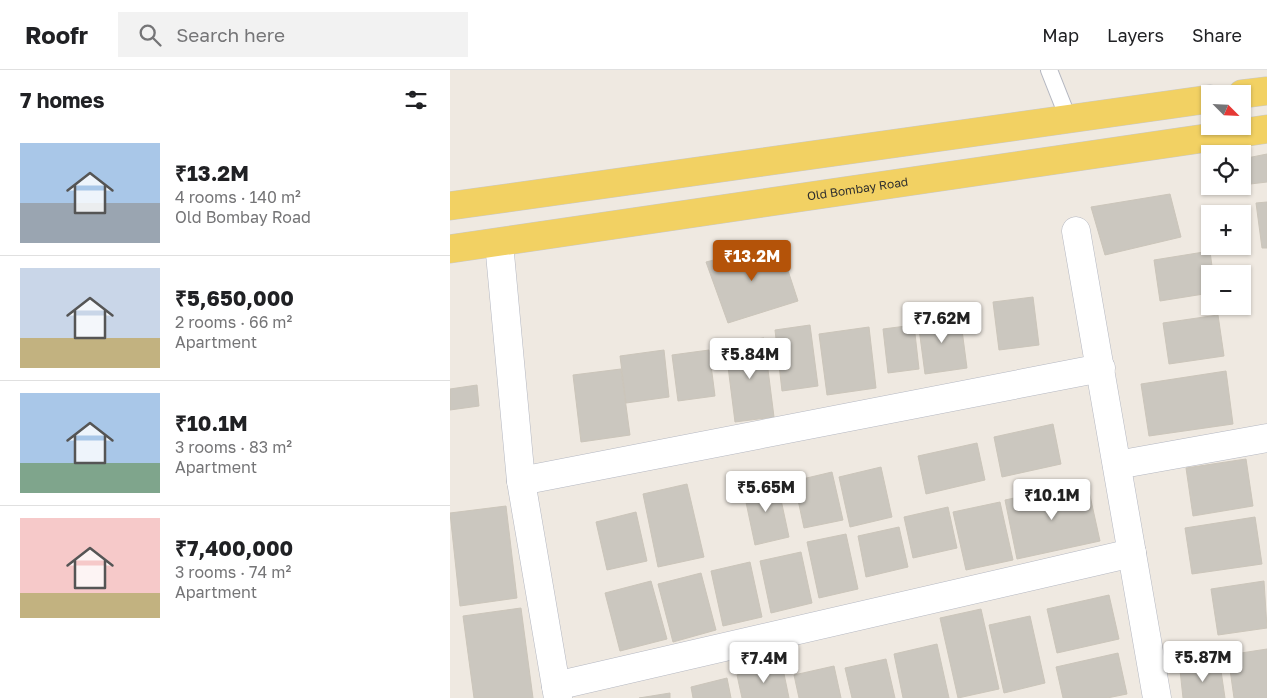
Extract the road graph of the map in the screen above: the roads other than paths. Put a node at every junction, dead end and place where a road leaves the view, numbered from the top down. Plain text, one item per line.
1 (1049, 70) edge
2 (1267, 91) edge
3 (1251, 93) edge
4 (1201, 100) edge
5 (1068, 118) junction
6 (1267, 129) edge
7 (450, 206) edge
8 (1076, 231) dead end
9 (499, 243) junction
10 (450, 249) edge
11 (1101, 368) junction
12 (1267, 438) edge
13 (1117, 465) junction
14 (521, 481) junction
15 (1132, 553) junction
16 (557, 692) edge
17 (1157, 698) edge

1 - 5 lane
2 - 3 main road
4 - 5 main road
5 - 7 main road
6 - 9 main road, Old Bombay Road
8 - 11 street
9 - 10 main road, Old Bombay Road
9 - 14 street
11 - 13 street
11 - 14 street
12 - 13 street
13 - 15 street
14 - 16 street
15 - 16 street
15 - 17 street

